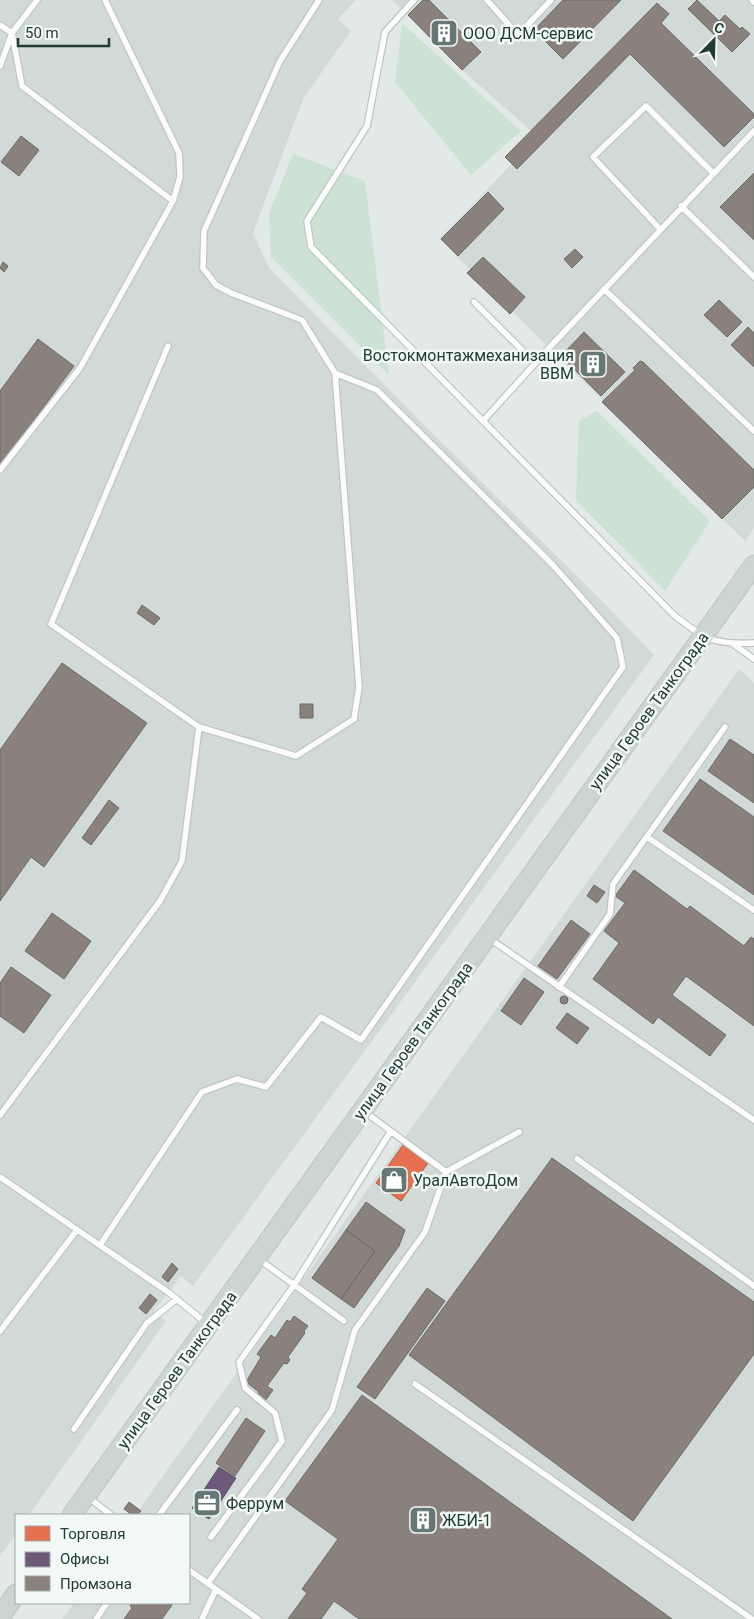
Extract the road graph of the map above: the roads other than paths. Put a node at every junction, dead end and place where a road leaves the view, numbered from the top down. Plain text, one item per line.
1 (37, 0) edge
2 (105, 0) edge
3 (319, 0) edge
4 (414, 0) edge
5 (487, 0) edge
6 (551, 0) edge
7 (0, 25) edge
8 (12, 33) junction
9 (0, 66) edge
10 (754, 130) edge
11 (713, 173) junction
12 (173, 201) junction
13 (681, 206) junction
14 (660, 229) junction
15 (754, 277) edge
16 (604, 289) junction
17 (474, 302) dead end
18 (168, 346) dead end
19 (535, 363) junction
20 (336, 373) junction
21 (483, 421) junction
22 (754, 431) edge
23 (0, 470) edge
24 (754, 565) edge
25 (702, 637) junction
26 (754, 643) edge
27 (733, 644) junction
28 (754, 659) edge
29 (198, 727) junction
30 (725, 727) dead end
31 (647, 837) junction
32 (754, 910) edge
33 (487, 937) junction
34 (559, 988) junction
35 (363, 1111) junction
36 (0, 1115) edge
37 (754, 1120) edge
38 (391, 1131) junction
39 (518, 1132) dead end
40 (577, 1159) dead end
41 (446, 1172) junction
42 (0, 1177) edge
43 (77, 1230) junction
44 (100, 1245) junction
45 (258, 1259) junction
46 (294, 1285) junction
47 (754, 1286) edge
48 (177, 1299) junction
49 (344, 1321) dead end
50 (210, 1326) junction
51 (0, 1331) edge
52 (415, 1384) dead end
53 (238, 1410) dead end
54 (74, 1429) dead end
55 (86, 1495) junction
56 (73, 1514) edge
57 (110, 1514) edge
58 (160, 1514) edge
59 (211, 1537) dead end
60 (190, 1571) edge
61 (208, 1583) junction
62 (216, 1589) junction
63 (15, 1595) edge
64 (106, 1604) edge
65 (0, 1616) edge
66 (96, 1619) edge
67 (202, 1619) edge
68 (258, 1619) edge
69 (752, 1619) edge

1 - 8 lane
2 - 12 lane
3 - 20 lane
4 - 21 lane
5 - 6 lane
7 - 8 lane
8 - 9 lane
8 - 12 lane
10 - 11 lane
11 - 13 lane
11 - 14 lane
12 - 23 lane
13 - 14 lane
13 - 15 lane
14 - 16 lane
16 - 19 lane
16 - 22 lane
17 - 19 lane
18 - 29 lane
19 - 21 lane
20 - 29 lane
20 - 44 lane
21 - 25 lane
24 - 25 main road, улица Героев Танкограда
25 - 27 lane
25 - 33 main road, улица Героев Танкограда
26 - 27 lane
27 - 28 lane
29 - 36 lane
30 - 31 lane
31 - 32 lane
31 - 34 lane
33 - 34 lane
33 - 35 main road, улица Героев Танкограда
34 - 37 lane
35 - 38 lane
35 - 45 main road, улица Героев Танкограда
38 - 41 lane
38 - 46 lane
39 - 41 lane
40 - 47 lane
41 - 61 lane
42 - 43 lane
43 - 44 lane
43 - 51 lane
44 - 48 lane
45 - 46 lane
45 - 50 main road, улица Героев Танкограда
46 - 49 lane
46 - 59 lane
48 - 50 lane
48 - 54 lane
50 - 55 main road, улица Героев Танкограда
52 - 69 lane
53 - 58 lane
55 - 56 main road, улица Героев Танкограда
55 - 57 lane
60 - 61 lane
61 - 62 lane
62 - 67 lane
62 - 68 lane
63 - 65 main road
64 - 66 lane

